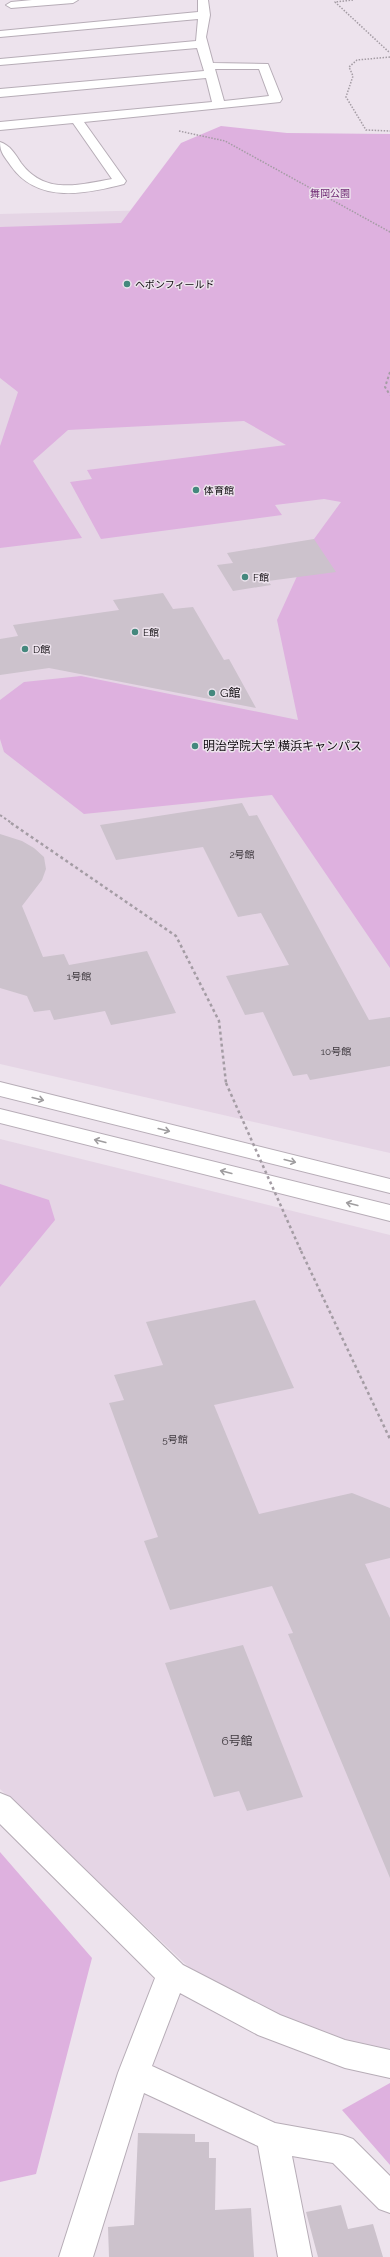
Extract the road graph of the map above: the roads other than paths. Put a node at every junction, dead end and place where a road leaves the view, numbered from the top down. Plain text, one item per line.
1 (73, 0) edge
2 (203, 0) edge
3 (11, 5) edge
4 (204, 15) junction
5 (0, 34) edge
6 (202, 44) junction
7 (0, 62) edge
8 (208, 70) junction
9 (0, 93) edge
10 (219, 105) junction
11 (76, 119) junction
12 (0, 126) edge
13 (0, 146) edge
14 (0, 1089) edge
15 (0, 1116) edge
16 (390, 1186) edge
17 (390, 1213) edge
18 (0, 1805) edge
19 (172, 1974) junction
20 (390, 2064) edge
21 (134, 2073) junction
22 (272, 2137) junction
23 (390, 2198) edge
24 (76, 2257) edge
25 (295, 2257) edge

1 - 3 street
2 - 4 street
4 - 5 street
4 - 6 street
6 - 7 street
6 - 8 street
8 - 9 street
8 - 10 street
8 - 10 street
10 - 11 street
11 - 12 street
11 - 13 street
14 -> 16 street
17 -> 15 street
18 - 19 street
19 - 20 street
19 - 21 street
21 - 22 street
21 - 24 street
22 - 23 street
22 - 25 street

